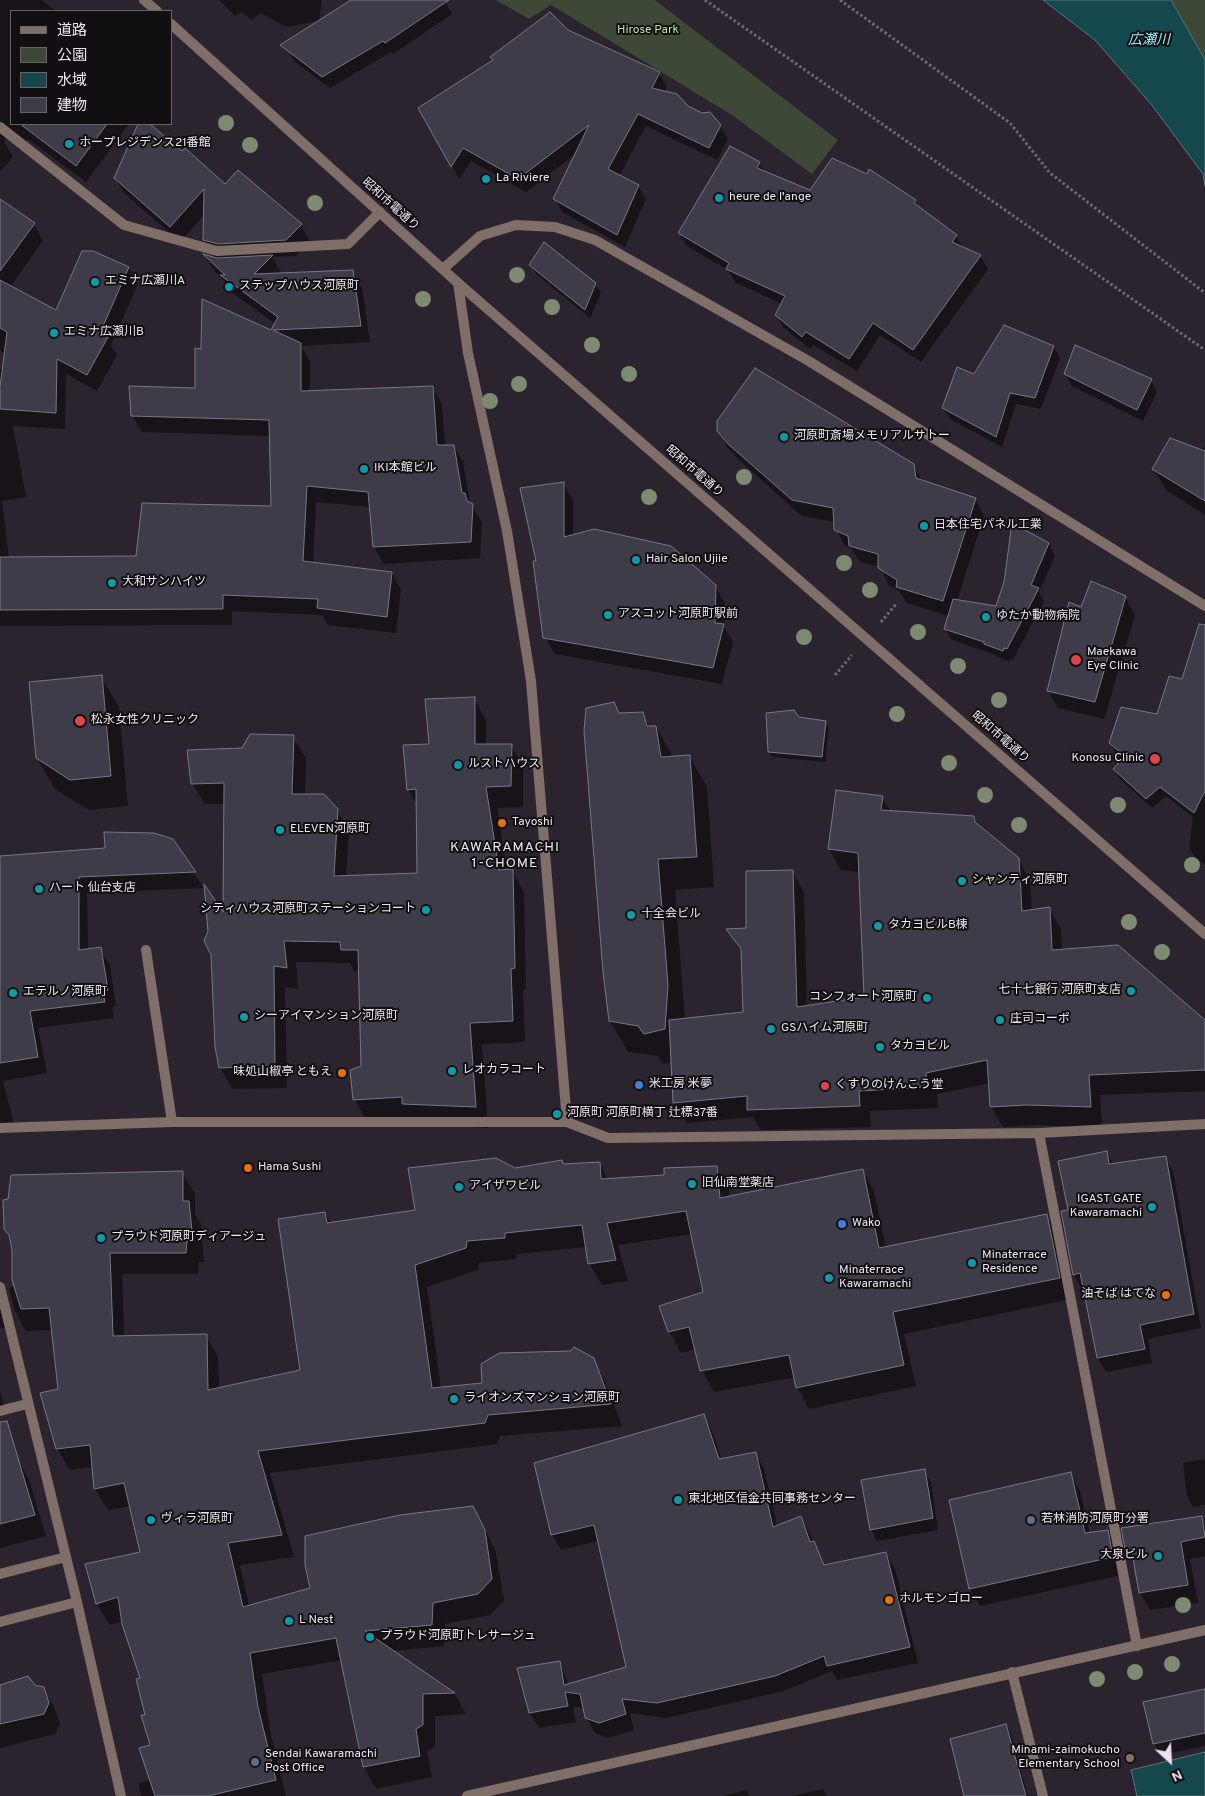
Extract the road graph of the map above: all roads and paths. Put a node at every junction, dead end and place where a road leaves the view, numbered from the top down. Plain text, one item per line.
1 (144, 0) edge
2 (705, 0) edge
3 (840, 0) edge
4 (156, 10) edge
5 (172, 25) edge
6 (0, 127) edge
7 (380, 212) junction
8 (443, 269) junction
9 (458, 283) junction
10 (1205, 293) edge
11 (1205, 350) edge
12 (1205, 606) edge
13 (1205, 934) edge
14 (146, 950) dead end
15 (172, 1122) junction
16 (568, 1122) junction
17 (1205, 1124) edge
18 (0, 1128) edge
19 (1039, 1134) junction
20 (0, 1287) edge
21 (27, 1404) junction
22 (0, 1411) edge
23 (66, 1556) junction
24 (0, 1574) edge
25 (77, 1602) junction
26 (0, 1622) edge
27 (1205, 1630) edge
28 (1137, 1646) junction
29 (1012, 1672) junction
30 (121, 1796) edge
31 (467, 1796) edge
32 (1044, 1796) edge

1 - 4 street
2 - 11 path
3 - 10 path
5 - 7 street, 昭和市電通り
6 - 7 street
7 - 8 street, 昭和市電通り
8 - 9 street, 昭和市電通り
8 - 12 street
9 - 13 street, 昭和市電通り
9 - 16 street
14 - 15 street
15 - 16 street
15 - 18 street
16 - 19 street
17 - 19 street
19 - 28 street
20 - 21 street
21 - 22 street
21 - 23 street
23 - 24 street
23 - 25 street
25 - 26 street
25 - 30 street
27 - 28 street
28 - 29 street
29 - 31 street
29 - 32 street

